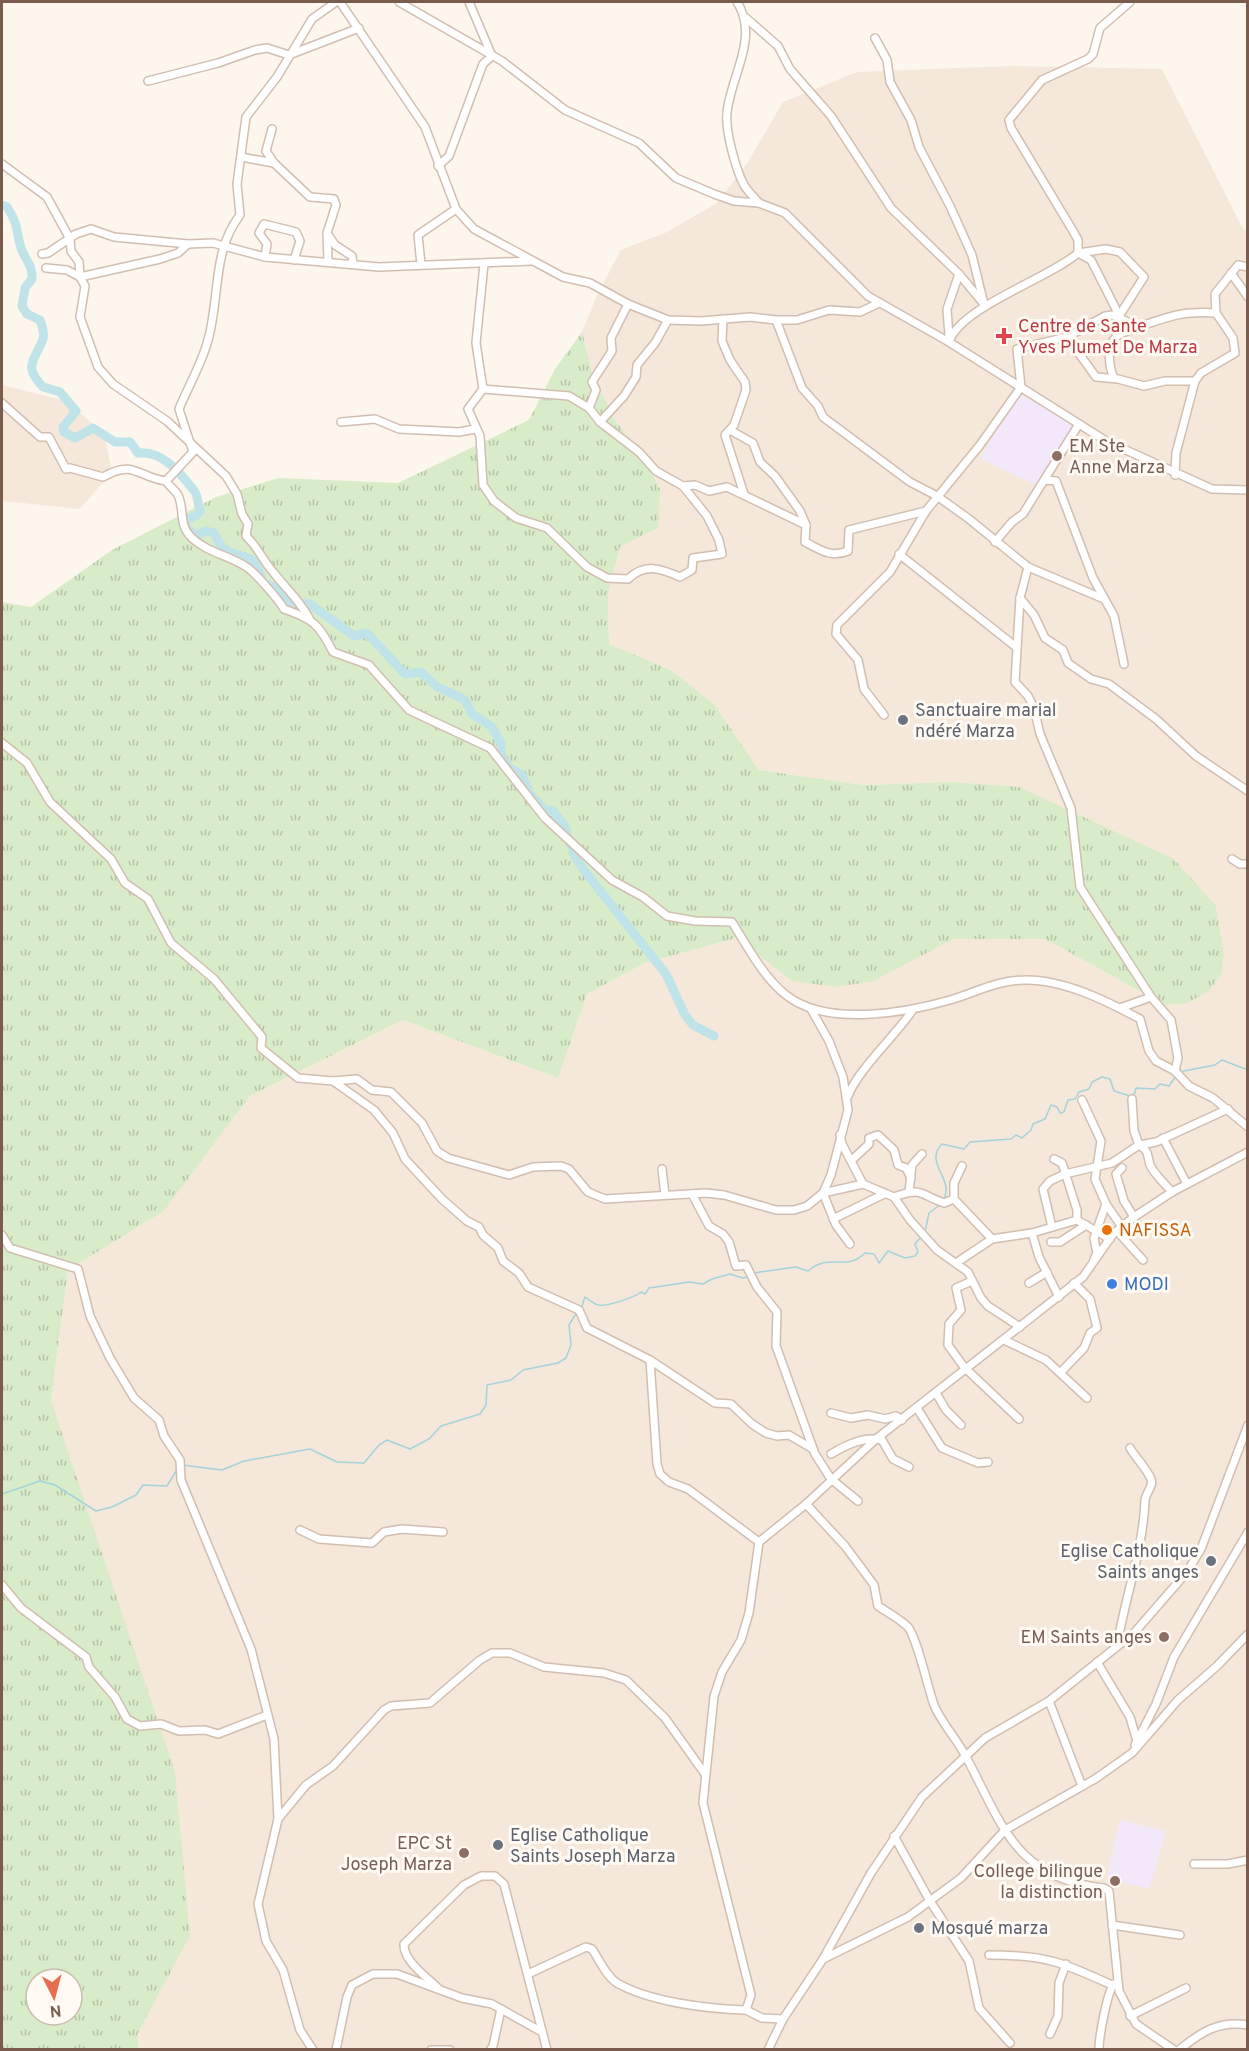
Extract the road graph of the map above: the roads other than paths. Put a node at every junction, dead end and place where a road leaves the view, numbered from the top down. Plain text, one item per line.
1 (338, 2) edge
2 (399, 2) edge
3 (469, 2) edge
4 (737, 2) edge
5 (1130, 2) edge
6 (746, 18) junction
7 (359, 28) junction
8 (875, 38) dead end
9 (289, 55) junction
10 (492, 56) junction
11 (148, 81) dead end
12 (272, 129) dead end
13 (241, 157) junction
14 (274, 163) junction
15 (2, 164) edge
16 (438, 166) junction
17 (759, 203) junction
18 (456, 209) junction
19 (327, 233) junction
20 (70, 239) junction
21 (188, 244) junction
22 (223, 246) junction
23 (1078, 253) junction
24 (42, 254) dead end
25 (265, 257) junction
26 (294, 260) junction
27 (328, 261) junction
28 (535, 261) junction
29 (353, 264) junction
30 (421, 264) junction
31 (484, 264) junction
32 (1248, 267) edge
33 (46, 268) dead end
34 (1231, 273) junction
35 (959, 274) junction
36 (80, 277) junction
37 (1248, 297) edge
38 (879, 303) junction
39 (628, 304) junction
40 (983, 306) junction
41 (1216, 313) junction
42 (1120, 318) junction
43 (723, 319) junction
44 (668, 320) junction
45 (776, 320) junction
46 (1138, 327) junction
47 (1067, 337) junction
48 (949, 342) junction
49 (1114, 378) junction
50 (1195, 381) junction
51 (1021, 387) junction
52 (483, 389) junction
53 (2, 403) edge
54 (589, 408) junction
55 (341, 422) dead end
56 (600, 422) junction
57 (1079, 424) junction
58 (475, 429) junction
59 (730, 430) junction
60 (190, 443) junction
61 (1175, 475) junction
62 (1045, 480) junction
63 (166, 481) junction
64 (683, 486) junction
65 (1248, 490) edge
66 (744, 494) junction
67 (937, 496) junction
68 (926, 511) junction
69 (806, 525) junction
70 (995, 542) junction
71 (899, 554) junction
72 (1028, 567) junction
73 (1020, 598) junction
74 (1104, 598) junction
75 (309, 618) junction
76 (1016, 647) junction
77 (1124, 664) dead end
78 (884, 715) dead end
79 (2, 743) edge
80 (1248, 791) edge
81 (1232, 859) dead end
82 (1248, 864) edge
83 (1151, 997) junction
84 (1120, 1008) junction
85 (811, 1009) junction
86 (912, 1011) junction
87 (1175, 1071) junction
88 (333, 1081) junction
89 (847, 1099) junction
90 (1132, 1099) dead end
91 (1082, 1100) dead end
92 (1228, 1109) junction
93 (1248, 1127) edge
94 (840, 1135) junction
95 (1163, 1138) junction
96 (1139, 1145) junction
97 (1248, 1152) edge
98 (922, 1154) dead end
99 (1054, 1159) dead end
100 (852, 1160) junction
101 (834, 1162) junction
102 (962, 1166) dead end
103 (1096, 1167) junction
104 (1122, 1168) dead end
105 (662, 1169) dead end
106 (1065, 1174) junction
107 (910, 1178) junction
108 (863, 1184) junction
109 (1187, 1184) junction
110 (909, 1192) junction
111 (1172, 1192) junction
112 (823, 1193) junction
113 (692, 1194) junction
114 (884, 1194) junction
115 (665, 1196) junction
116 (894, 1197) junction
117 (954, 1199) junction
118 (1106, 1204) junction
119 (1134, 1217) junction
120 (833, 1219) junction
121 (1077, 1220) junction
122 (1086, 1225) junction
123 (1052, 1227) junction
124 (1120, 1229) junction
125 (1098, 1230) junction
126 (1032, 1233) junction
127 (2, 1235) edge
128 (992, 1239) junction
129 (1110, 1239) junction
130 (1051, 1242) dead end
131 (850, 1244) dead end
132 (1143, 1260) dead end
133 (957, 1263) junction
134 (1091, 1267) junction
135 (1047, 1272) junction
136 (972, 1281) junction
137 (1074, 1283) junction
138 (1029, 1284) dead end
139 (1059, 1296) junction
140 (1020, 1327) junction
141 (1004, 1340) junction
142 (650, 1360) junction
143 (964, 1367) junction
144 (1062, 1372) junction
145 (936, 1393) junction
146 (1087, 1398) dead end
147 (917, 1408) junction
148 (831, 1413) dead end
149 (1020, 1419) dead end
150 (902, 1420) junction
151 (961, 1425) dead end
152 (1248, 1425) edge
153 (876, 1439) junction
154 (1130, 1448) dead end
155 (813, 1449) junction
156 (831, 1454) dead end
157 (988, 1462) dead end
158 (909, 1467) dead end
159 (831, 1479) junction
160 (858, 1501) dead end
161 (806, 1504) junction
162 (300, 1530) dead end
163 (443, 1532) dead end
164 (1248, 1532) edge
165 (759, 1542) junction
166 (2, 1585) edge
167 (1248, 1634) edge
168 (1117, 1646) junction
169 (1097, 1662) junction
170 (1049, 1701) junction
171 (267, 1715) junction
172 (1137, 1741) junction
173 (1132, 1753) junction
174 (965, 1755) junction
175 (705, 1774) junction
176 (1082, 1786) junction
177 (278, 1819) junction
178 (1005, 1830) junction
179 (894, 1836) junction
180 (1247, 1860) edge
181 (1194, 1864) dead end
182 (930, 1901) junction
183 (1112, 1925) junction
184 (1180, 1935) dead end
185 (988, 1955) dead end
186 (823, 1959) junction
187 (1066, 1964) junction
188 (528, 1974) junction
189 (1114, 1984) junction
190 (1186, 1988) dead end
191 (439, 1989) junction
192 (501, 2009) junction
193 (746, 2010) junction
194 (1130, 2016) junction
195 (783, 2019) junction
196 (1248, 2025) edge
197 (542, 2032) junction
198 (1050, 2034) dead end
199 (1010, 2043) dead end
200 (313, 2049) edge
201 (336, 2049) edge
202 (431, 2049) edge
203 (450, 2049) edge
204 (490, 2049) edge
205 (547, 2049) edge
206 (768, 2049) edge
207 (1099, 2049) edge
208 (1174, 2049) edge
209 (1179, 2049) edge

1 - 7 street
1 - 9 street
2 - 10 street
3 - 10 street
4 - 6 street
5 - 23 street
6 - 17 street
6 - 35 street
7 - 9 street
7 - 16 street
8 - 40 street
9 - 11 street
9 - 13 street
10 - 16 street
10 - 17 street
12 - 14 street
13 - 14 street
13 - 22 street
14 - 19 street
15 - 20 street
16 - 18 street
17 - 38 street
18 - 28 street
18 - 30 street
19 - 27 street
19 - 29 street
20 - 21 street
20 - 24 street
20 - 36 street
21 - 22 street
21 - 36 street
22 - 25 street
22 - 60 street
23 - 40 street
23 - 42 street
23 - 42 street
25 - 26 street
25 - 26 street
26 - 27 street
27 - 29 street
28 - 31 street
28 - 39 street
29 - 30 street
30 - 31 street
31 - 52 street
32 - 34 street
33 - 36 street
34 - 37 street
34 - 41 street
35 - 40 street
35 - 48 street
36 - 60 street
38 - 45 street
38 - 48 street
39 - 44 street
39 - 54 street
40 - 48 street
41 - 46 street
41 - 50 street
42 - 46 street
42 - 47 street
43 - 44 street
43 - 45 street
43 - 59 street
44 - 56 street
45 - 67 street
46 - 49 street
47 - 49 street
47 - 51 street
48 - 51 street
49 - 50 street
50 - 61 street
51 - 57 street
51 - 67 street
52 - 54 street
52 - 58 street
53 - 63 street
54 - 56 street
55 - 58 street
56 - 64 street
57 - 61 street
57 - 62 street
58 - 64 street
59 - 66 street
59 - 69 street
60 - 63 street
60 - 75 street
61 - 65 street
62 - 70 street
62 - 74 street
63 - 75 street
64 - 66 street
66 - 69 street
67 - 68 street
67 - 70 street
68 - 69 street
68 - 71 street
70 - 72 street
71 - 76 street
71 - 78 street
72 - 73 street
72 - 74 street
73 - 76 street
73 - 80 street
74 - 77 street
75 - 85 street
76 - 83 street
79 - 88 street
81 - 82 street
83 - 84 street
83 - 87 street
84 - 86 street
84 - 87 street
85 - 86 street
85 - 89 street
86 - 89 street
87 - 92 street
88 - 115 street
88 - 142 street
89 - 94 street
90 - 96 street
91 - 103 street
92 - 93 street
92 - 95 street
94 - 100 street
94 - 101 street
95 - 96 street
95 - 109 street
96 - 103 street
96 - 111 street
97 - 109 street
98 - 107 street
99 - 106 street
100 - 101 street
100 - 107 street
100 - 108 street
101 - 112 street
102 - 117 street
103 - 106 street
103 - 118 street
104 - 119 street
105 - 115 street
106 - 121 street
106 - 123 street
107 - 110 street
108 - 112 street
108 - 114 street
109 - 111 street
110 - 116 street
110 - 117 street
111 - 119 street
112 - 113 street
112 - 120 street
113 - 115 street
113 - 155 street
114 - 116 street
114 - 120 street
116 - 133 street
117 - 128 street
118 - 124 street
118 - 125 street
119 - 124 street
120 - 131 street
121 - 122 street
121 - 123 street
122 - 125 street
122 - 130 street
123 - 126 street
124 - 129 street
124 - 132 street
125 - 129 street
125 - 134 street
126 - 128 street
126 - 135 street
127 - 171 street
128 - 133 street
129 - 134 street
133 - 136 street
134 - 137 street
135 - 138 street
135 - 139 street
136 - 140 street
136 - 143 street
137 - 139 street
137 - 144 street
139 - 140 street
140 - 141 street
141 - 143 street
141 - 144 street
142 - 155 street
142 - 165 street
143 - 145 street
143 - 149 street
144 - 146 street
145 - 147 street
145 - 151 street
147 - 150 street
147 - 157 street
148 - 150 street
150 - 153 street
152 - 168 street
153 - 156 street
153 - 158 street
153 - 159 street
154 - 168 street
155 - 159 street
159 - 160 street
159 - 161 street
161 - 165 street
161 - 174 street
162 - 163 street
164 - 172 street
165 - 175 street
166 - 171 street
167 - 173 street
168 - 169 street
169 - 170 street
169 - 172 street
170 - 174 street
170 - 176 street
171 - 177 street
172 - 173 street
173 - 176 street
174 - 178 street
174 - 179 street
175 - 177 street
175 - 193 street
176 - 178 street
177 - 200 street
178 - 182 street
178 - 183 street
179 - 182 street
179 - 186 street
180 - 181 street
182 - 186 street
182 - 199 street
183 - 184 street
183 - 189 street
185 - 187 street
186 - 195 street
187 - 189 street
187 - 198 street
188 - 191 street
188 - 193 street
188 - 197 street
189 - 194 street
189 - 207 street
190 - 194 street
191 - 192 street
191 - 201 street
192 - 197 street
192 - 204 street
193 - 195 street
194 - 208 street
195 - 206 street
196 - 209 street
197 - 205 street
202 - 203 street

